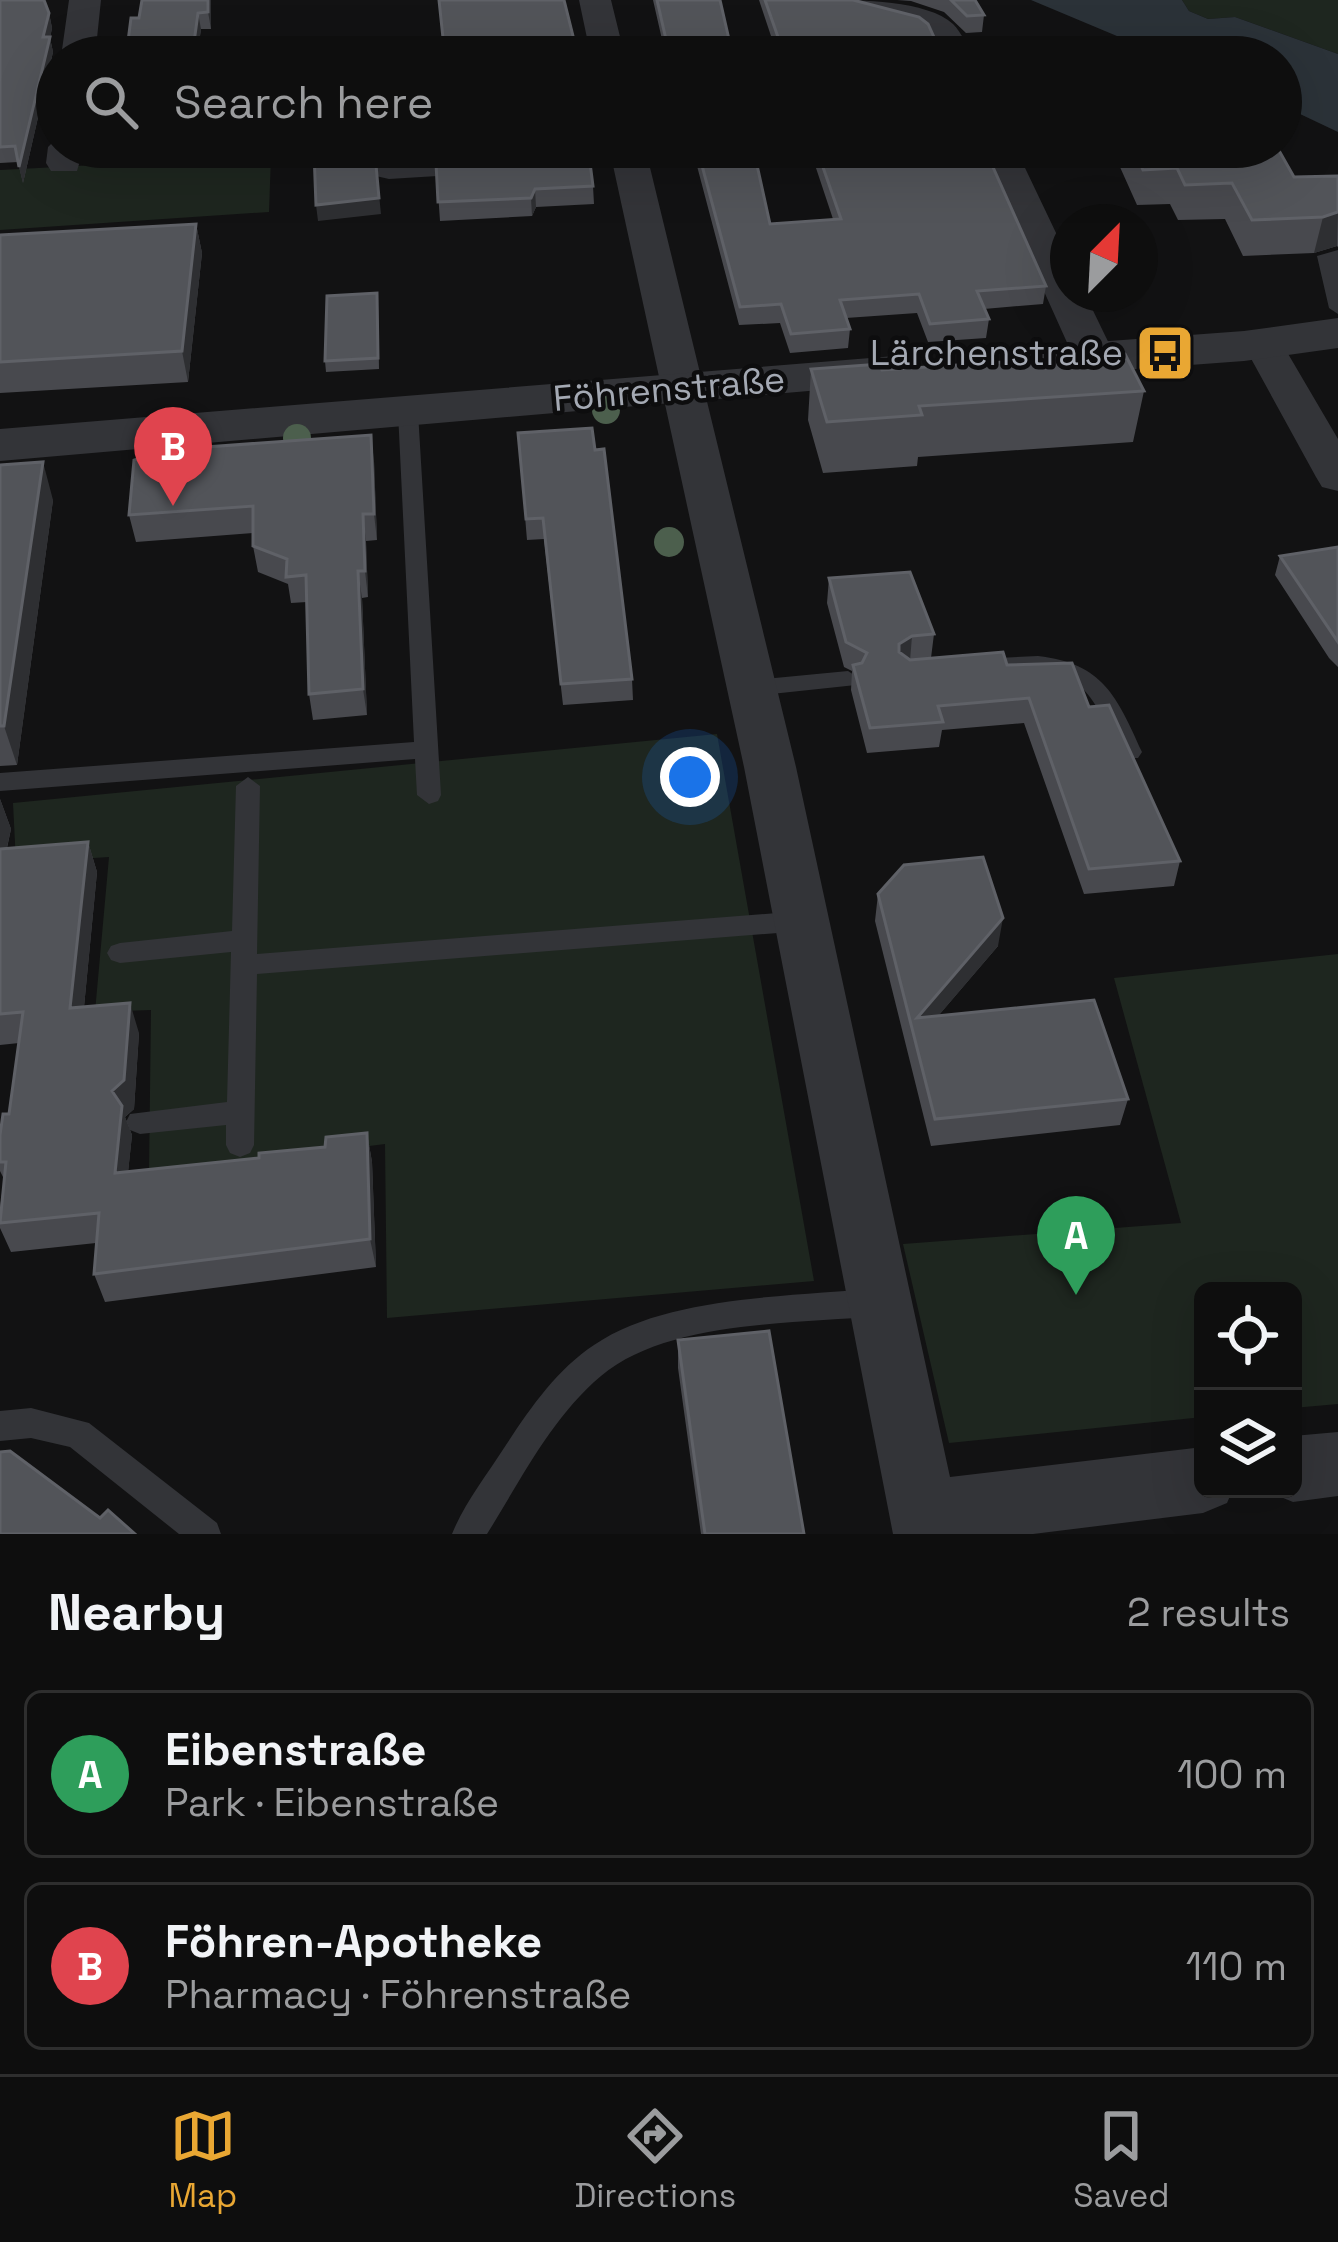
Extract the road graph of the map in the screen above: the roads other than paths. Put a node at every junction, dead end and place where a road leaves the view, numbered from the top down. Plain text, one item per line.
1 (85, 0) edge
2 (595, 0) edge
3 (842, 0) edge
4 (81, 36) edge
5 (603, 36) edge
6 (946, 36) edge
7 (632, 168) edge
8 (1008, 168) edge
9 (1338, 255) edge
10 (1338, 308) edge
11 (1338, 334) edge
12 (1263, 344) junction
13 (1095, 358) junction
14 (993, 365) edge
15 (936, 369) edge
16 (681, 388) junction
17 (408, 412) junction
18 (0, 445) edge
19 (1338, 477) edge
20 (952, 670) edge
21 (848, 679) edge
22 (753, 688) junction
23 (427, 750) junction
24 (1139, 773) edge
25 (248, 776) junction
26 (0, 782) edge
27 (429, 795) dead end
28 (803, 921) junction
29 (120, 953) dead end
30 (246, 953) junction
31 (241, 1112) junction
32 (140, 1121) dead end
33 (240, 1145) dead end
34 (880, 1302) junction
35 (0, 1426) edge
36 (1338, 1464) edge
37 (1302, 1468) edge
38 (1194, 1482) edge
39 (951, 1522) edge
40 (205, 1534) edge
41 (468, 1534) edge

1 - 4 street
2 - 5 street
3 - 6 street
7 - 16 street
8 - 13 street
9 - 10 lane
11 - 12 street
12 - 13 street
12 - 19 street
13 - 14 street
15 - 16 street, Föhrenstraße
16 - 17 street, Föhrenstraße
16 - 22 street
17 - 18 street, Föhrenstraße
17 - 23 lane
20 - 24 lane
21 - 22 lane
22 - 28 street
23 - 25 lane
23 - 27 lane
25 - 26 lane
25 - 30 lane
28 - 30 lane
28 - 34 street
29 - 30 lane
30 - 31 lane
31 - 32 lane
31 - 33 lane
34 - 39 street
34 - 41 lane
35 - 40 lane
36 - 37 street
38 - 39 street

